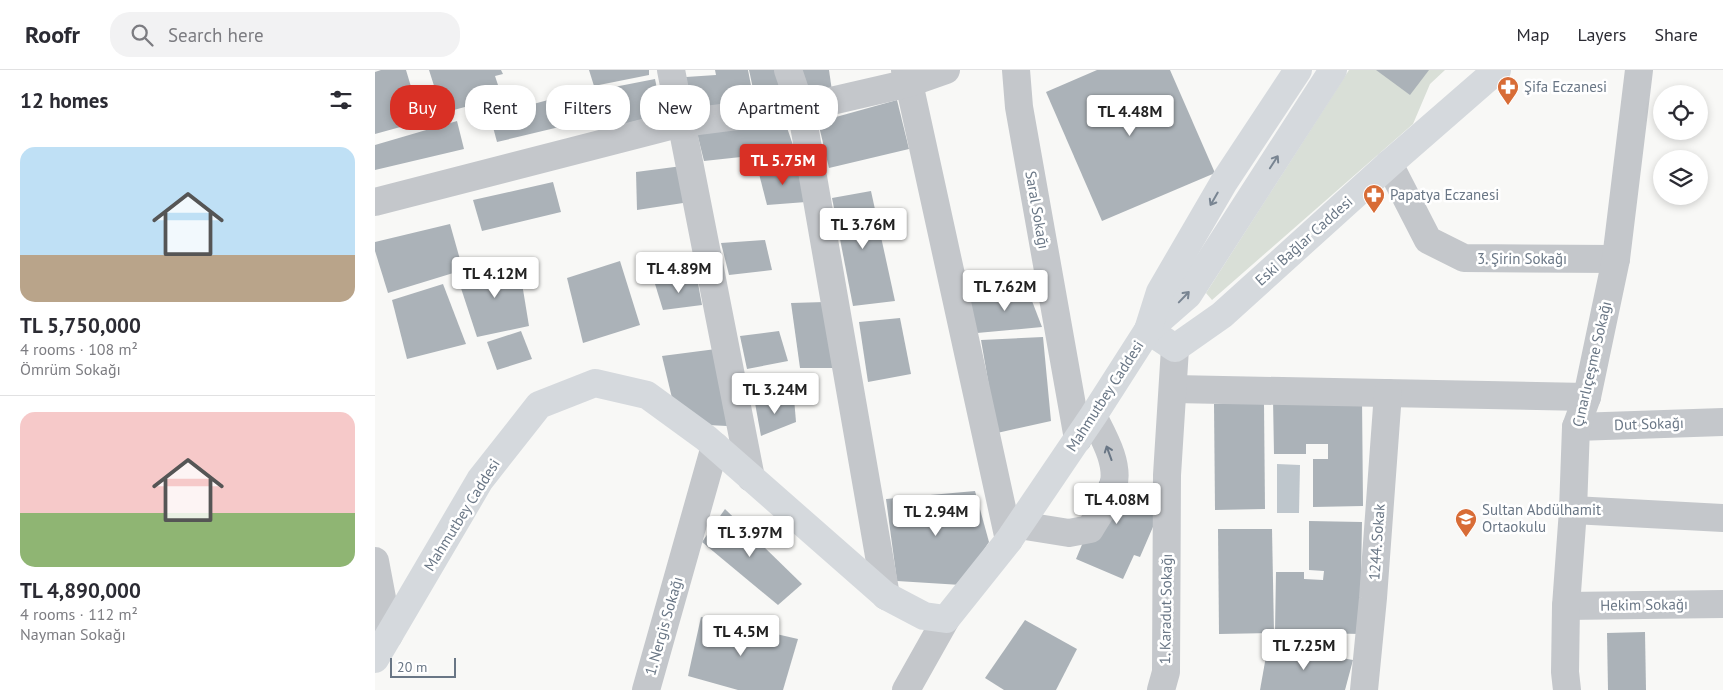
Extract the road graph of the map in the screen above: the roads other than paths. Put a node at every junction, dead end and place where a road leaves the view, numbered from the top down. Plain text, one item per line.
1 (671, 70) edge
2 (788, 70) edge
3 (945, 70) edge
4 (1015, 70) edge
5 (1297, 70) edge
6 (1333, 70) edge
7 (1497, 70) edge
8 (1639, 70) edge
9 (907, 77) edge
10 (674, 85) edge
11 (793, 85) edge
12 (838, 97) edge
13 (655, 130) edge
14 (683, 130) edge
15 (805, 130) edge
16 (1389, 164) junction
17 (375, 202) edge
18 (1616, 259) junction
19 (1148, 330) junction
20 (1175, 348) junction
21 (1173, 389) junction
22 (1388, 393) junction
23 (1587, 397) junction
24 (1093, 416) junction
25 (1723, 422) edge
26 (1576, 426) junction
27 (1078, 439) junction
28 (715, 446) junction
29 (751, 478) junction
30 (1573, 510) junction
31 (1723, 518) edge
32 (1014, 533) junction
33 (375, 561) edge
34 (886, 596) junction
35 (1723, 604) edge
36 (1566, 606) junction
37 (947, 619) junction
38 (389, 635) junction
39 (375, 659) edge
40 (646, 690) edge
41 (906, 690) edge
42 (1161, 690) edge
43 (1364, 690) edge
44 (1567, 690) edge

1 - 10 street
2 - 11 street
3 - 9 street
4 - 27 street, Saral Sokağı
5 -> 19 main road, Mahmutbey Caddesi
19 -> 6 main road, Mahmutbey Caddesi
7 - 16 main road, Eski Bağlar Caddesi
8 - 18 street, Çınarlıçeşme Sokağı
9 - 12 street
9 - 32 street
13 - 17 street
14 - 29 street
15 - 34 street
16 - 18 street, 3. Şirin Sokağı
16 - 20 main road, Eski Bağlar Caddesi
18 - 23 street, Çınarlıçeşme Sokağı
19 - 20 main road
19 - 24 main road, Mahmutbey Caddesi
20 - 21 street, 1. Karadut Sokağı
21 - 22 street
21 - 42 street, 1. Karadut Sokağı
22 - 23 street
22 - 43 street, 1244. Sokak
23 - 26 street, Çınarlıçeşme Sokağı
24 - 27 main road, Mahmutbey Caddesi
32 -> 24 street
25 - 26 street, Dut Sokağı
26 - 30 street, Çınarlıçeşme Sokağı
27 - 32 main road, Mahmutbey Caddesi
28 - 29 main road, Mahmutbey Caddesi
28 - 38 main road, Mahmutbey Caddesi
28 - 40 street, 1. Nergis Sokağı
29 - 34 main road, Mahmutbey Caddesi
30 - 31 street
30 - 36 street, Çınarlıçeşme Sokağı
32 - 37 main road, Mahmutbey Caddesi
33 - 38 street
34 - 37 main road, Mahmutbey Caddesi
35 - 36 street, Hekim Sokağı
36 - 44 street, Çınarlıçeşme Sokağı
37 - 41 street
38 - 39 main road, Mahmutbey Caddesi

